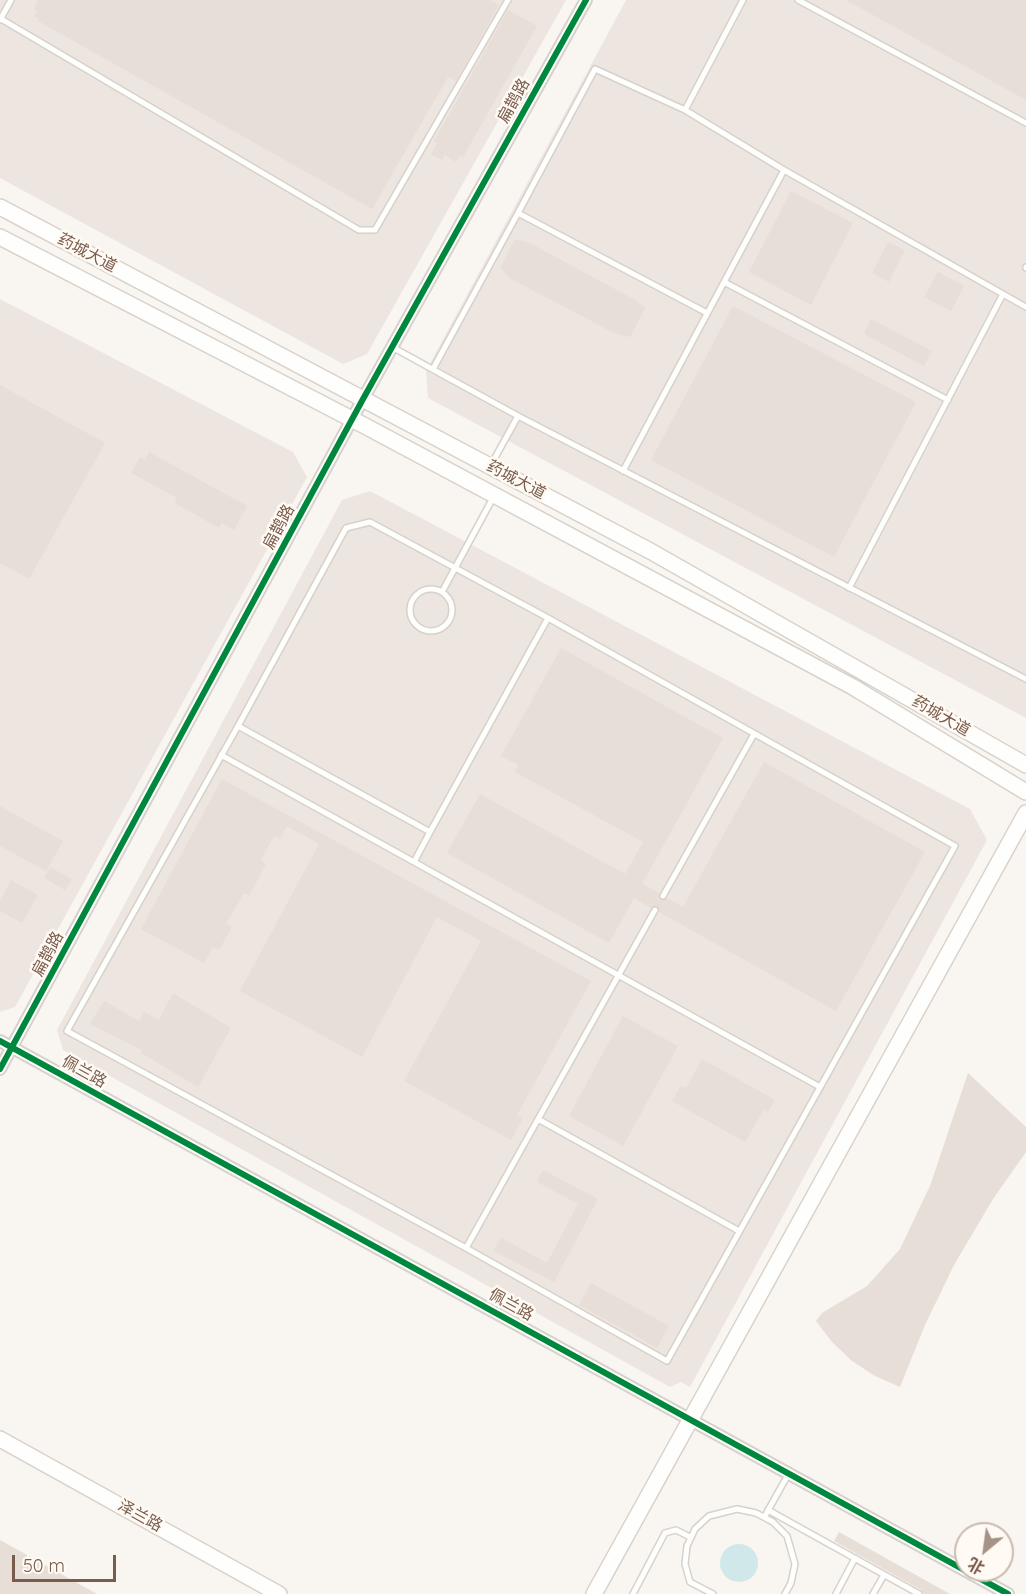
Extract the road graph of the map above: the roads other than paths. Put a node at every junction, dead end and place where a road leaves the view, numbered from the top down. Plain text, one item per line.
1 (11, 0) edge
2 (508, 0) edge
3 (586, 0) edge
4 (743, 0) edge
5 (798, 0) edge
6 (0, 19) edge
7 (685, 110) junction
8 (1026, 123) edge
9 (784, 170) junction
10 (0, 207) edge
11 (518, 213) junction
12 (0, 237) edge
13 (723, 282) junction
14 (1003, 294) junction
15 (1026, 307) edge
16 (707, 313) junction
17 (392, 347) junction
18 (433, 369) junction
19 (363, 399) junction
20 (948, 400) junction
21 (518, 416) junction
22 (353, 420) junction
23 (490, 466) junction
24 (623, 471) junction
25 (495, 495) junction
26 (454, 569) junction
27 (849, 588) junction
28 (442, 592) junction
29 (548, 618) junction
30 (1026, 680) edge
31 (238, 726) junction
32 (754, 734) junction
33 (221, 755) junction
34 (1026, 765) edge
35 (1026, 792) edge
36 (1026, 813) edge
37 (430, 832) junction
38 (414, 862) junction
39 (663, 896) dead end
40 (655, 910) dead end
41 (619, 975) junction
42 (0, 1041) edge
43 (12, 1048) junction
44 (0, 1069) edge
45 (820, 1087) junction
46 (538, 1119) junction
47 (740, 1231) junction
48 (466, 1248) junction
49 (691, 1420) junction
50 (0, 1439) edge
51 (789, 1473) junction
52 (768, 1510) junction
53 (764, 1518) junction
54 (690, 1537) junction
55 (855, 1558) junction
56 (884, 1575) junction
57 (279, 1594) edge
58 (594, 1594) edge
59 (633, 1594) edge
60 (713, 1594) edge
61 (785, 1594) edge
62 (836, 1594) edge
63 (873, 1594) edge
64 (919, 1594) edge
65 (1008, 1594) edge

1 - 6 lane
2 - 6 lane
3 - 17 street, 扁鹊路
4 - 7 lane
5 - 8 lane
7 - 9 lane
7 - 11 lane
9 - 13 lane
9 - 14 lane
10 - 19 main road, 药城大道
11 - 16 lane
11 - 18 lane
12 - 22 main road, 药城大道
13 - 16 lane
13 - 20 lane
14 - 15 lane
14 - 20 lane
16 - 24 lane
17 - 18 lane
17 - 19 street, 扁鹊路
18 - 21 lane
19 - 22 street, 扁鹊路
19 - 23 main road, 药城大道
20 - 27 lane
21 - 23 lane
21 - 24 lane
22 - 25 main road, 药城大道
22 - 43 street, 扁鹊路
23 - 34 main road, 药城大道
24 - 27 lane
25 - 26 lane
25 - 35 main road, 药城大道
26 - 28 lane
26 - 29 lane
26 - 31 lane
27 - 30 lane
28 - 28 lane
29 - 32 lane
29 - 37 lane
31 - 33 lane
31 - 37 lane
32 - 39 lane
32 - 45 lane
33 - 38 lane
33 - 48 lane
36 - 49 main road
37 - 38 lane
38 - 41 lane
40 - 41 lane
41 - 45 lane
41 - 46 lane
42 - 43 street, 佩兰路
43 - 44 street, 扁鹊路
43 - 49 street, 佩兰路
45 - 47 lane
46 - 47 lane
46 - 48 lane
47 - 48 lane
49 - 51 street, 佩兰路
49 - 58 main road
50 - 57 main road, 泽兰路
51 - 52 lane
51 - 65 street, 佩兰路
52 - 53 lane
52 - 55 lane
53 - 54 lane
53 - 61 lane
54 - 59 lane
54 - 60 lane
55 - 56 lane
55 - 62 lane
56 - 63 lane
56 - 64 lane

